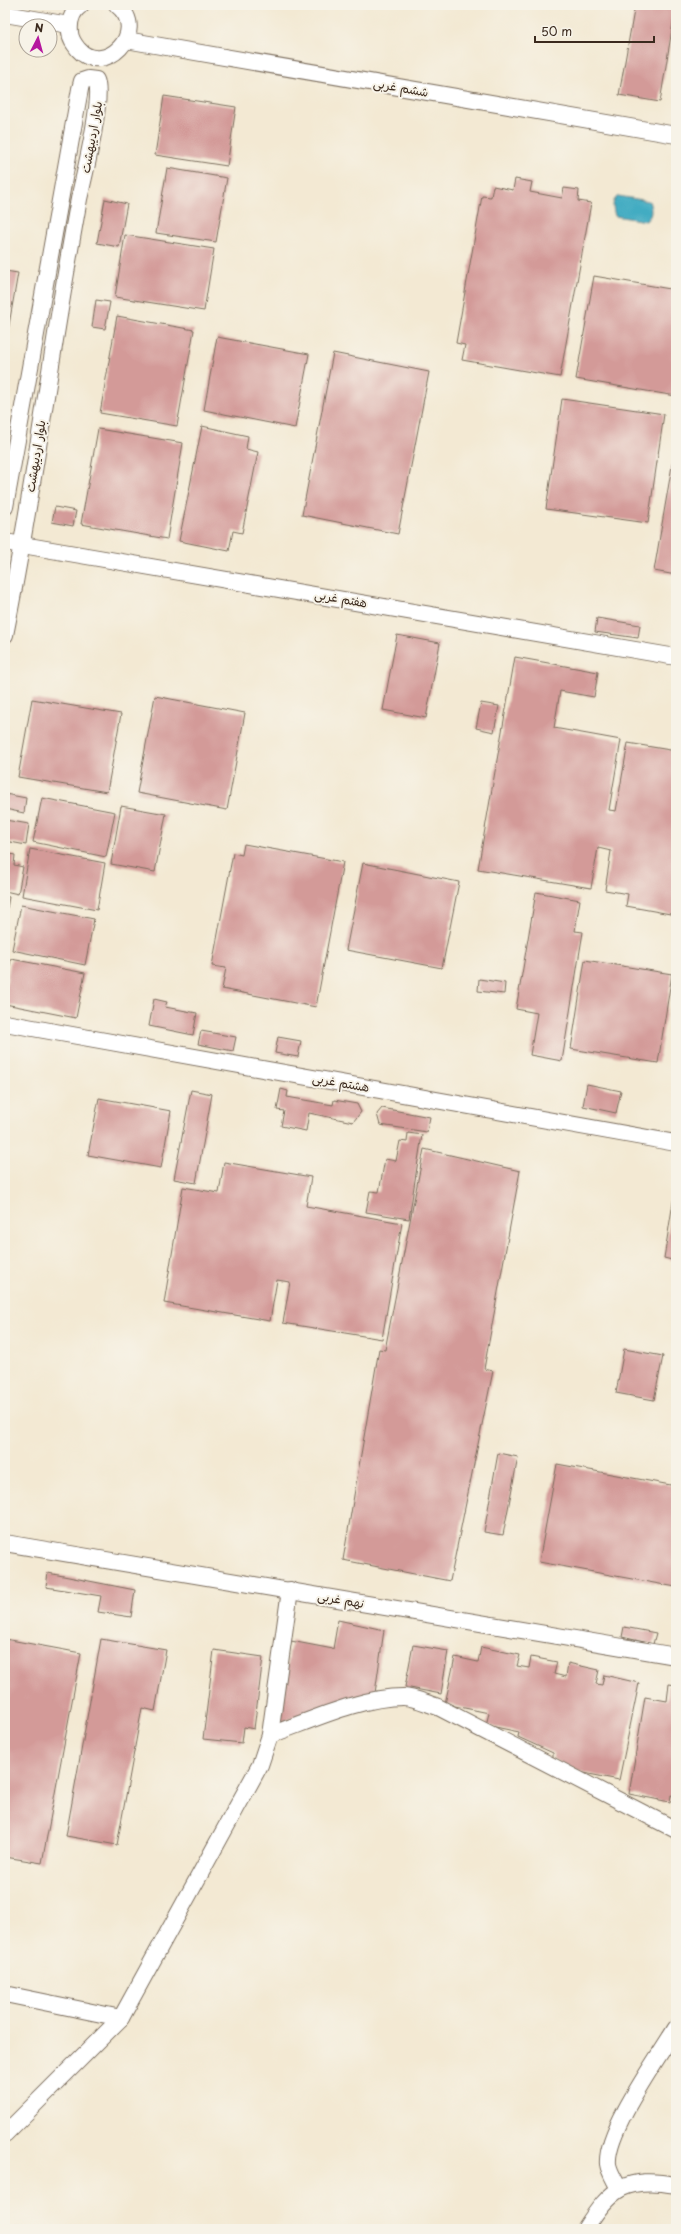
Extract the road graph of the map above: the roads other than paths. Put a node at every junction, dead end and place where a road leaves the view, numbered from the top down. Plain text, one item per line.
1 (81, 5) edge
2 (121, 9) edge
3 (5, 14) edge
4 (69, 25) junction
5 (73, 43) junction
6 (122, 45) junction
7 (82, 81) junction
8 (99, 86) junction
9 (676, 135) edge
10 (5, 507) edge
11 (5, 542) edge
12 (21, 545) junction
13 (5, 635) edge
14 (676, 656) edge
15 (5, 1023) edge
16 (676, 1143) edge
17 (5, 1543) edge
18 (290, 1590) junction
19 (676, 1656) edge
20 (270, 1735) junction
21 (676, 1830) edge
22 (5, 1994) edge
23 (121, 2018) junction
24 (676, 2028) edge
25 (5, 2134) edge
26 (676, 2185) edge
27 (619, 2189) junction
28 (584, 2229) edge

1 - 4 street
2 - 6 street
3 - 4 street
4 - 5 street
5 - 6 street
5 - 7 street
6 - 8 street
6 - 9 street, ششم غربی
7 - 8 street, بلوار اردیبهشت
7 - 10 street, بلوار اردیبهشت
8 - 12 street, بلوار اردیبهشت
11 - 12 street, هفتم غربی
12 - 13 street, بلوار اردیبهشت
12 - 14 street, هفتم غربی
15 - 16 street, هشتم غربی
17 - 18 street, نهم غربی
18 - 19 street, نهم غربی
18 - 20 street
20 - 21 street
20 - 23 street
22 - 23 street
23 - 25 street
24 - 27 street
26 - 27 street
27 - 28 street

